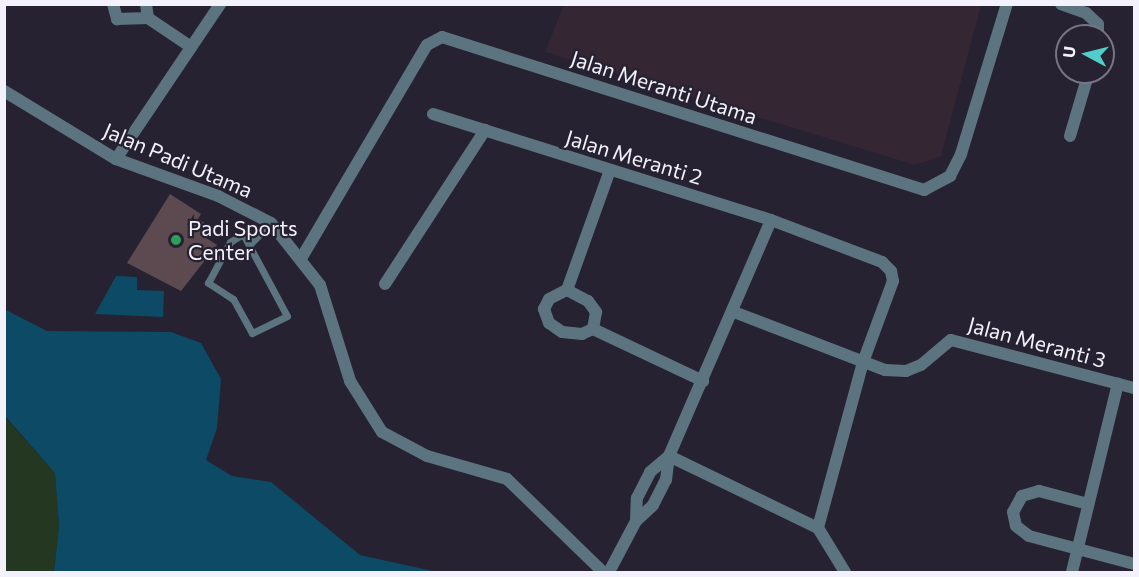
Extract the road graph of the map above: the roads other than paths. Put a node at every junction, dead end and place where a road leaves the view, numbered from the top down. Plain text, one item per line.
1 (113, 4) edge
2 (146, 4) edge
3 (220, 4) edge
4 (1007, 4) edge
5 (1061, 4) edge
6 (148, 18) junction
7 (1098, 24) edge
8 (191, 47) junction
9 (1085, 84) edge
10 (4, 91) edge
11 (433, 114) dead end
12 (485, 130) junction
13 (1070, 136) dead end
14 (116, 159) junction
15 (610, 170) junction
16 (771, 220) junction
17 (271, 223) junction
18 (250, 244) junction
19 (302, 257) junction
20 (385, 284) dead end
21 (567, 290) junction
22 (734, 312) junction
23 (593, 329) junction
24 (863, 362) junction
25 (703, 381) junction
26 (1118, 384) junction
27 (1134, 388) edge
28 (669, 456) junction
29 (1088, 504) junction
30 (636, 521) junction
31 (818, 528) junction
32 (1077, 549) junction
33 (1134, 564) edge
34 (603, 573) edge
35 (609, 573) edge
36 (845, 573) edge
37 (1072, 573) edge

1 - 6 street
2 - 6 street
3 - 8 street
4 - 19 street, Jalan Meranti Utama
5 - 7 street
6 - 8 street
8 - 14 street
9 - 13 street
10 - 14 street, Jalan Padi Utama
11 - 12 street, Jalan Meranti 2
12 - 15 street, Jalan Meranti 2
12 - 20 street
14 - 17 street, Jalan Padi Utama
15 - 16 street, Jalan Meranti 2
15 - 21 street
16 - 22 street
16 - 24 street, Jalan Meranti 2
17 - 18 lane
17 - 19 street, Jalan Padi Utama
18 - 18 lane
19 - 34 street, Jalan Padi Utama
21 - 23 street
21 - 23 street
22 - 24 street, Jalan Meranti 3
22 - 25 street
23 - 25 street
24 - 26 street, Jalan Meranti 3
24 - 31 street, Jalan Meranti 2
25 - 28 street
26 - 27 street, Jalan Meranti 3
26 - 29 street
28 - 30 street
28 - 30 street
28 - 31 street
29 - 32 street
29 - 32 street
30 - 35 street
31 - 36 street
32 - 33 street
32 - 37 street

